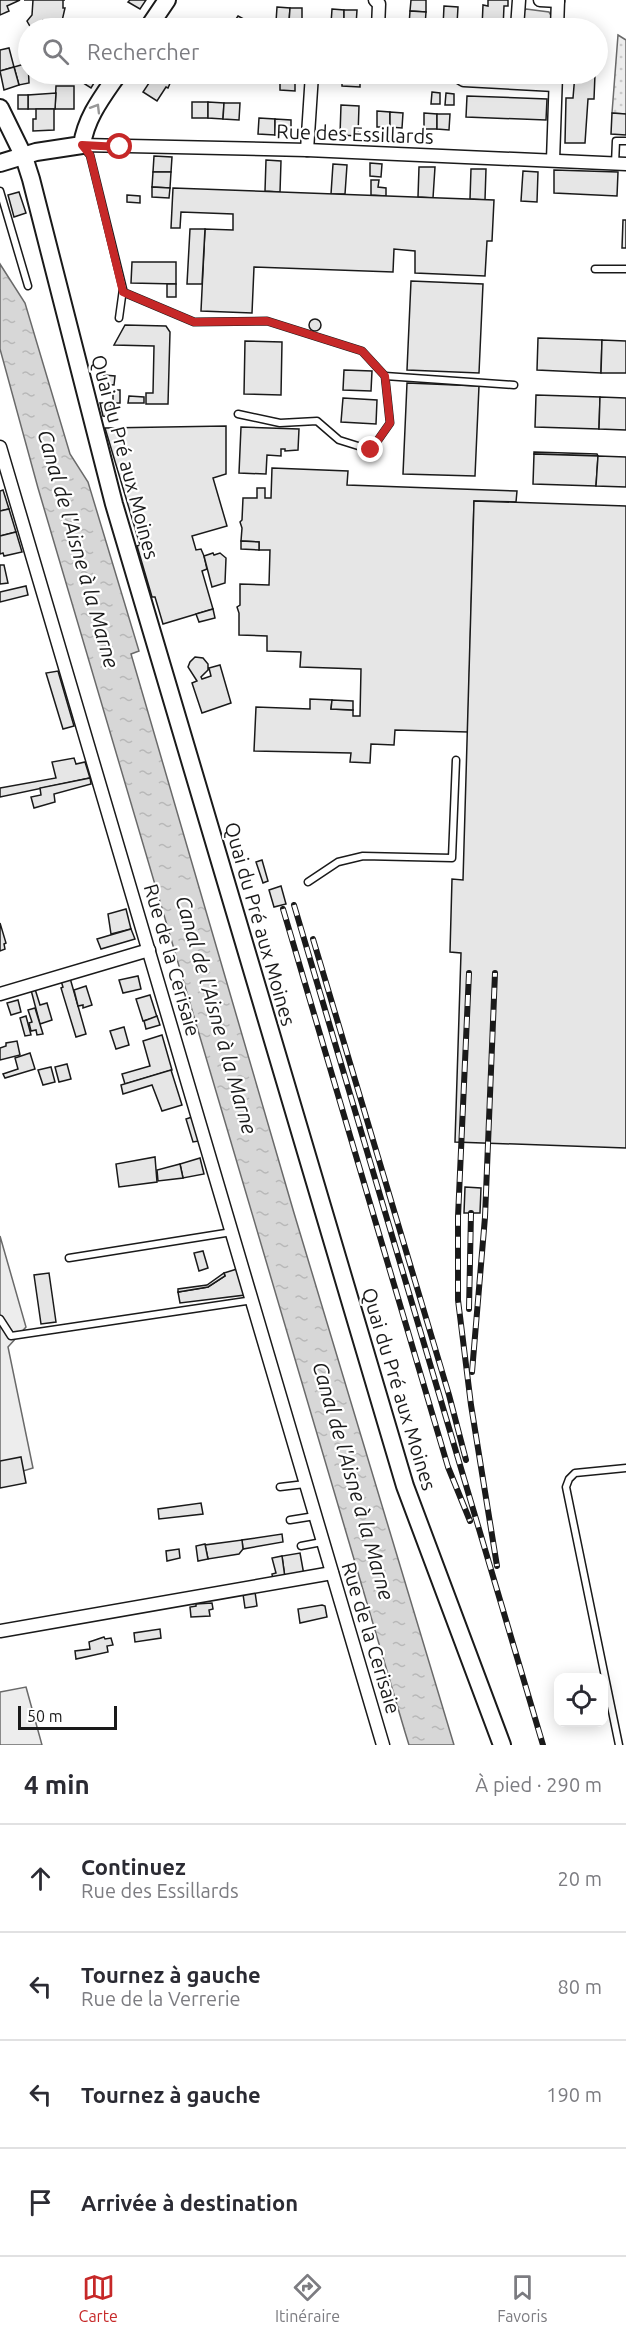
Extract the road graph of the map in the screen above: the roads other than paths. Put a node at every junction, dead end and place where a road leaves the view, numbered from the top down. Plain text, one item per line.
1 (167, 0) edge
2 (375, 0) edge
3 (519, 0) edge
4 (540, 0) edge
5 (558, 1) edge
6 (155, 18) edge
7 (378, 18) edge
8 (518, 18) edge
9 (557, 18) edge
10 (112, 84) edge
11 (311, 84) edge
12 (556, 84) edge
13 (0, 108) edge
14 (626, 141) edge
15 (82, 145) junction
16 (307, 150) junction
17 (24, 157) junction
18 (553, 160) junction
19 (0, 163) edge
20 (621, 164) edge
21 (0, 191) edge
22 (595, 269) dead end
23 (626, 269) edge
24 (28, 286) dead end
25 (123, 292) junction
26 (119, 318) dead end
27 (385, 376) junction
28 (514, 385) dead end
29 (238, 414) dead end
30 (0, 447) edge
31 (456, 760) dead end
32 (308, 882) dead end
33 (149, 950) junction
34 (0, 994) edge
35 (233, 1232) junction
36 (69, 1258) dead end
37 (253, 1300) junction
38 (0, 1319) edge
39 (626, 1468) edge
40 (305, 1484) junction
41 (280, 1487) dead end
42 (315, 1516) junction
43 (290, 1520) dead end
44 (322, 1542) junction
45 (301, 1546) dead end
46 (332, 1573) junction
47 (0, 1631) edge
48 (383, 1745) edge
49 (502, 1745) edge
50 (619, 1745) edge

1 - 6 street
2 - 7 street
3 - 8 street
4 - 5 street
5 - 9 street
15 -> 10 street
11 - 16 street
12 - 18 street
13 - 17 street, Quai du Pré aux Moines
14 - 20 lane
15 - 16 street, Rue des Essillards
15 - 17 street
15 - 25 lane
16 - 18 street, Rue des Essillards
17 - 19 street
17 - 49 street, Quai du Pré aux Moines
18 - 20 street, Rue des Essillards
21 - 24 lane
22 - 23 lane
25 - 26 lane
25 - 27 lane
27 - 28 lane
27 - 29 lane
30 - 33 street, Rue de la Cerisaie
31 - 32 lane
33 - 34 street
33 - 35 street, Rue de la Cerisaie
35 - 36 lane
35 - 37 street, Rue de la Cerisaie
37 - 38 lane
37 - 40 street, Rue de la Cerisaie
39 - 50 lane
40 - 41 lane
40 - 42 street, Rue de la Cerisaie
42 - 43 lane
42 - 44 street, Rue de la Cerisaie
44 - 45 lane, Rue de la Cerisaie
44 - 46 street, Rue de la Cerisaie
46 - 47 street
46 - 48 street, Rue de la Cerisaie

